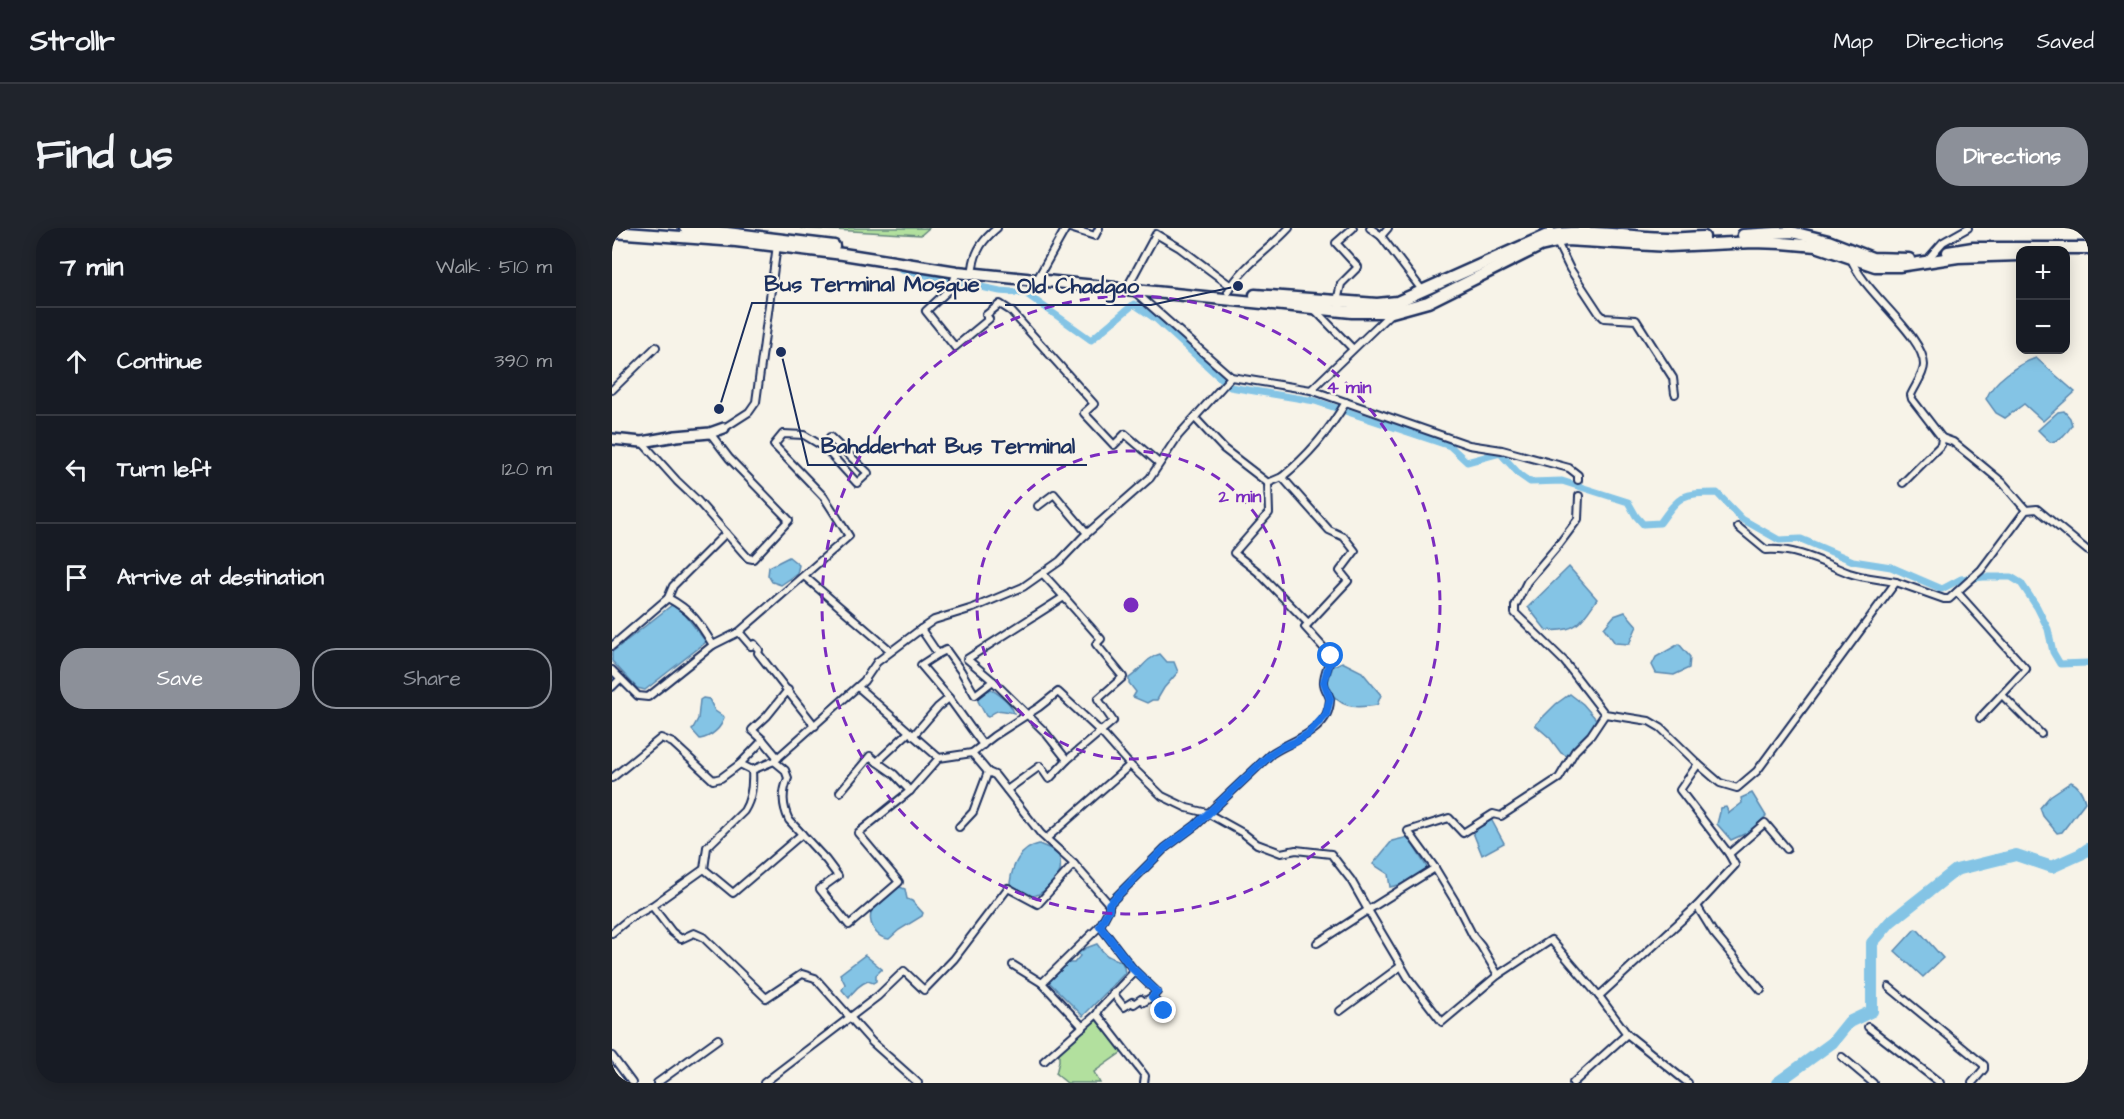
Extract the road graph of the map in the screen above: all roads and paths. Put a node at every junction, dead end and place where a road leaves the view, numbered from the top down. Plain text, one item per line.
1 (685, 228) edge
2 (997, 228) edge
3 (1068, 228) edge
4 (1099, 228) edge
5 (1289, 228) edge
6 (1353, 228) edge
7 (1370, 228) edge
8 (1388, 228) edge
9 (1968, 228) edge
10 (612, 232) edge
11 (1552, 235) edge
12 (1381, 236) junction
13 (778, 243) junction
14 (2088, 248) edge
15 (2070, 254) edge
16 (2088, 254) edge
17 (2016, 255) edge
18 (1851, 258) junction
19 (1929, 259) junction
20 (973, 268) junction
21 (957, 272) junction
22 (1039, 276) junction
23 (1130, 286) junction
24 (1230, 289) junction
25 (1422, 290) junction
26 (1337, 301) junction
27 (1312, 308) junction
28 (1392, 312) junction
29 (656, 347) dead end
30 (1353, 349) junction
31 (1231, 377) junction
32 (612, 390) edge
33 (1311, 390) junction
34 (1675, 394) dead end
35 (1346, 402) junction
36 (1195, 418) junction
37 (724, 428) joint
38 (710, 433) junction
39 (830, 437) dead end
40 (1942, 438) junction
41 (612, 439) edge
42 (642, 442) junction
43 (1160, 464) junction
44 (1282, 477) junction
45 (1578, 480) dead end
46 (1268, 483) junction
47 (1903, 483) dead end
48 (1579, 496) dead end
49 (1038, 506) dead end
50 (2026, 510) junction
51 (1738, 527) dead end
52 (726, 533) junction
53 (1087, 533) junction
54 (2088, 551) edge
55 (1043, 574) junction
56 (804, 576) junction
57 (1896, 582) junction
58 (1957, 592) junction
59 (1064, 597) junction
60 (668, 598) junction
61 (1308, 623) junction
62 (921, 628) junction
63 (739, 632) junction
64 (713, 645) junction
65 (612, 646) edge
66 (891, 651) junction
67 (938, 654) junction
68 (612, 670) edge
69 (620, 679) junction
70 (993, 681) junction
71 (612, 687) edge
72 (858, 687) junction
73 (788, 690) junction
74 (2002, 695) junction
75 (948, 698) junction
76 (1027, 714) junction
77 (1605, 714) junction
78 (1980, 718) dead end
79 (815, 726) junction
80 (1101, 731) junction
81 (910, 734) junction
82 (2041, 734) dead end
83 (763, 740) junction
84 (983, 745) junction
85 (972, 753) junction
86 (939, 758) junction
87 (1067, 759) junction
88 (776, 760) junction
89 (878, 762) junction
90 (740, 764) junction
91 (1698, 764) junction
92 (1130, 765) junction
93 (752, 770) junction
94 (988, 771) junction
95 (612, 778) edge
96 (1007, 790) junction
97 (910, 791) junction
98 (840, 792) dead end
99 (1208, 813) junction
100 (959, 827) dead end
101 (802, 834) junction
102 (1047, 838) junction
103 (1787, 849) dead end
104 (1729, 854) junction
105 (1074, 864) junction
106 (1434, 868) junction
107 (704, 869) junction
108 (1109, 904) junction
109 (652, 906) junction
110 (1697, 906) junction
111 (1368, 910) junction
112 (1100, 926) junction
113 (612, 933) edge
114 (1317, 943) dead end
115 (1013, 965) dead end
116 (1401, 966) junction
117 (1133, 969) junction
118 (1498, 975) junction
119 (1042, 983) junction
120 (1889, 987) dead end
121 (1761, 990) dead end
122 (1113, 993) junction
123 (1599, 996) junction
124 (1152, 997) junction
125 (1164, 1011) dead end
126 (1340, 1011) dead end
127 (1097, 1014) junction
128 (849, 1017) junction
129 (1083, 1027) junction
130 (1868, 1027) dead end
131 (1627, 1034) junction
132 (718, 1039) dead end
133 (612, 1056) edge
134 (1842, 1057) dead end
135 (1044, 1061) dead end
136 (632, 1083) edge
137 (657, 1083) edge
138 (764, 1083) edge
139 (918, 1083) edge
140 (1144, 1083) edge
141 (1573, 1083) edge
142 (1688, 1083) edge
143 (1873, 1083) edge
144 (1940, 1083) edge
145 (1972, 1083) edge

1 - 13 highway
2 - 20 street
3 - 4 street
3 - 22 street
5 - 24 street
6 - 26 street
7 - 12 street
8 - 12 street
9 - 19 street
10 - 13 highway
11 - 18 highway
11 - 19 highway
11 - 25 highway
11 - 28 highway
11 - 34 street
12 - 25 street
13 - 20 highway
13 - 21 highway
13 - 37 street
14 - 19 highway
15 - 16 highway
17 - 19 highway
18 - 19 highway
18 - 40 street
20 - 22 highway
21 - 23 highway
21 - 43 street
22 - 23 highway
23 - 24 highway
23 - 24 street
23 - 27 highway
23 - 31 street
24 - 26 highway
25 - 26 highway
27 - 28 highway
27 - 30 street
28 - 30 street
29 - 32 street
30 - 33 street
31 - 33 street
31 - 36 street
33 - 35 street
35 - 44 street
35 - 45 street
36 - 43 street
36 - 46 street
37 - 38 main road
38 - 42 main road
38 - 52 street
39 - 56 street
40 - 47 street
40 - 50 street
41 - 42 main road
42 - 52 street
43 - 53 street
44 - 46 street
44 - 61 street
46 - 61 street
48 - 77 street
49 - 53 street
50 - 54 street
50 - 58 street
51 - 57 street
52 - 60 street
53 - 55 street
55 - 59 street
55 - 62 street
56 - 63 street
56 - 66 street
57 - 58 street
57 - 91 street
58 - 74 street
59 - 70 street
59 - 80 street
60 - 64 street
60 - 65 street
61 - 99 street
62 - 66 street
62 - 67 street
63 - 64 street
63 - 73 street
64 - 69 street
66 - 72 street
67 - 70 street
67 - 75 street
68 - 69 street
69 - 71 street
70 - 76 street
72 - 79 street
72 - 81 street
73 - 79 street
73 - 83 street
74 - 78 street
74 - 82 street
75 - 81 street
75 - 84 street
76 - 80 street
76 - 84 street
76 - 87 street
77 - 91 street
77 - 106 street
79 - 88 street
80 - 87 street
80 - 92 street
81 - 86 street
81 - 89 street
83 - 88 street
83 - 90 street
84 - 85 street
85 - 86 street
85 - 94 street
86 - 97 street
87 - 96 street
88 - 93 street
88 - 101 street
89 - 97 street
89 - 98 street
90 - 93 street
90 - 95 street
91 - 104 street
92 - 99 street
92 - 102 street
93 - 107 street
94 - 96 street
94 - 100 street
96 - 102 street
97 - 101 street
99 - 108 street
99 - 111 street
101 - 107 street
102 - 105 street
103 - 104 street
104 - 110 street
105 - 108 street
105 - 128 street
106 - 111 street
106 - 118 street
107 - 109 street
108 - 112 street
109 - 113 street
109 - 128 street
110 - 121 street
110 - 123 street
111 - 114 street
111 - 116 street
112 - 117 street
112 - 119 street
115 - 119 street
116 - 118 street
116 - 126 street
117 - 122 street
117 - 124 street
118 - 123 street
119 - 129 street
120 - 145 street
122 - 124 street
122 - 127 street
123 - 131 street
124 - 125 street
127 - 129 street
127 - 140 street
128 - 138 street
128 - 139 street
129 - 135 street
130 - 144 street
131 - 141 street
131 - 142 street
132 - 137 street
133 - 136 street
134 - 143 street

